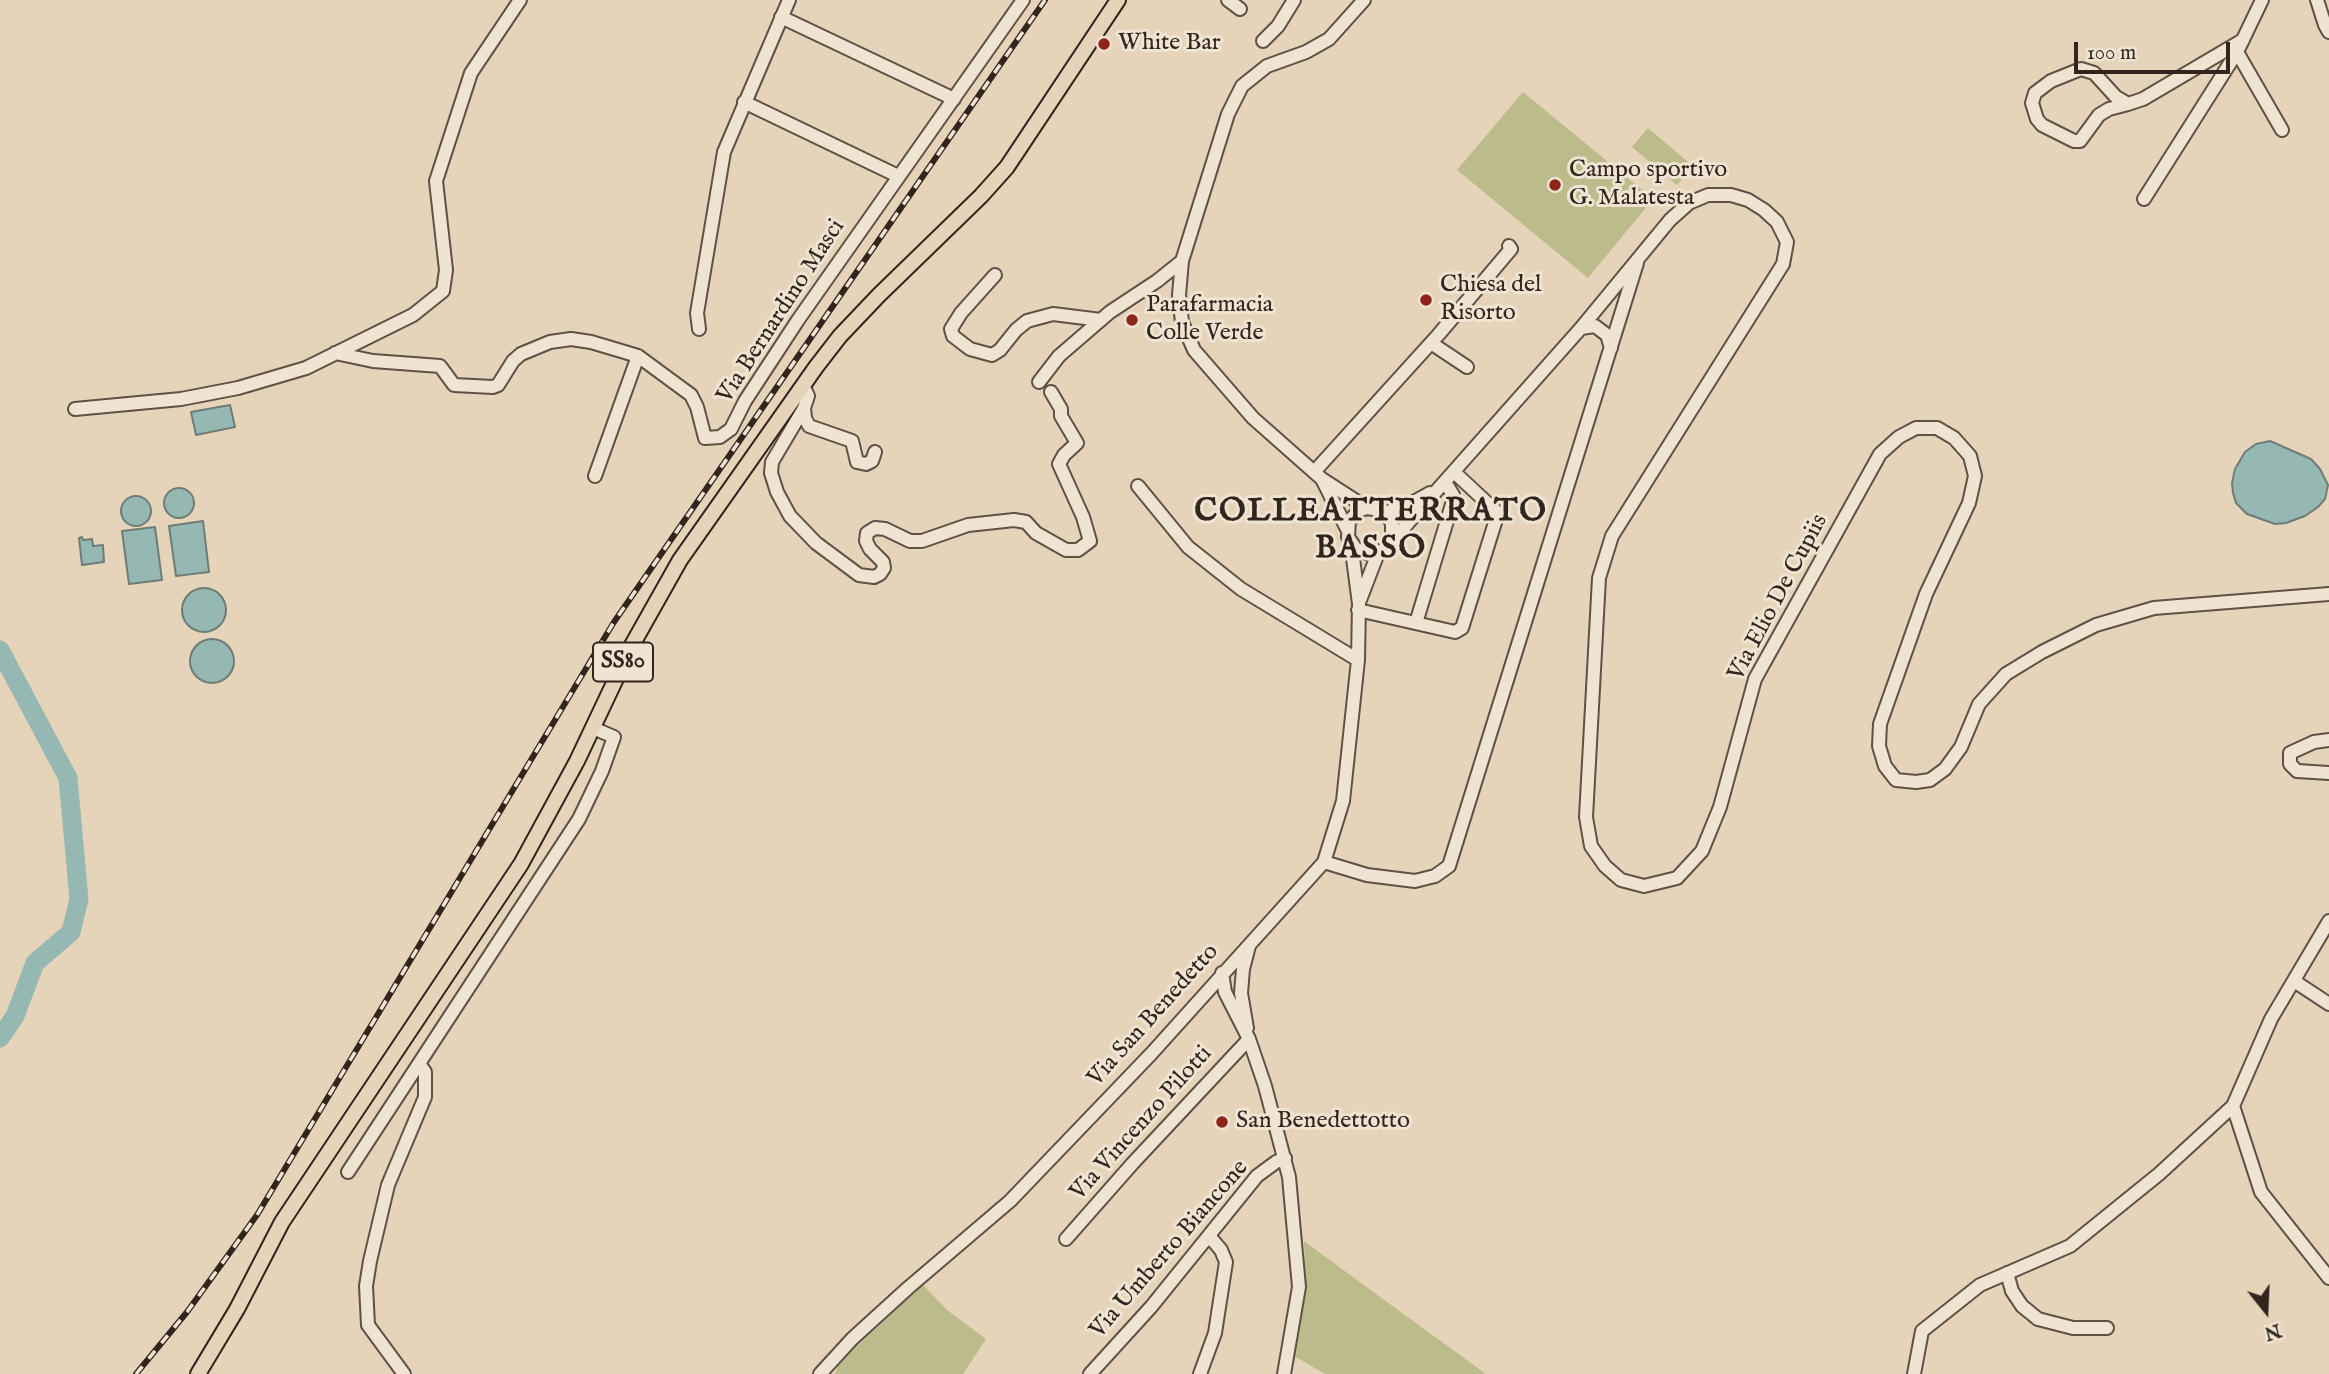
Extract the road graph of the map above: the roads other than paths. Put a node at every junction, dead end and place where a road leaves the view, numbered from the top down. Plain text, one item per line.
1 (520, 0) edge
2 (789, 0) edge
3 (1023, 0) edge
4 (1118, 0) edge
5 (1227, 0) edge
6 (1294, 0) edge
7 (1354, 0) edge
8 (1364, 0) edge
9 (2262, 0) edge
10 (2317, 0) edge
11 (1240, 9) dead end
12 (781, 17) junction
13 (2329, 32) edge
14 (1336, 33) junction
15 (1263, 41) dead end
16 (2240, 46) junction
17 (954, 99) junction
18 (744, 102) junction
19 (2128, 104) junction
20 (2282, 130) dead end
21 (898, 176) junction
22 (2144, 199) dead end
23 (1509, 246) dead end
24 (1639, 257) junction
25 (1182, 261) junction
26 (995, 275) dead end
27 (1101, 320) junction
28 (1581, 328) junction
29 (699, 329) dead end
30 (1432, 343) junction
31 (1611, 348) junction
32 (335, 353) junction
33 (638, 356) junction
34 (1467, 367) dead end
35 (1039, 382) dead end
36 (803, 385) junction
37 (1051, 392) dead end
38 (804, 408) junction
39 (75, 409) dead end
40 (875, 452) dead end
41 (595, 476) dead end
42 (1318, 476) junction
43 (1447, 480) junction
44 (1138, 486) dead end
45 (1367, 508) junction
46 (1385, 513) junction
47 (1348, 529) junction
48 (1392, 540) junction
49 (1351, 543) junction
50 (1378, 553) junction
51 (2329, 594) edge
52 (1359, 607) junction
53 (1416, 623) junction
54 (1358, 660) junction
55 (593, 728) junction
56 (2329, 740) edge
57 (2329, 774) edge
58 (1324, 862) junction
59 (2329, 921) edge
60 (1251, 940) junction
61 (1222, 973) junction
62 (2294, 981) junction
63 (1241, 993) junction
64 (1202, 996) junction
65 (1229, 1000) junction
66 (2329, 1004) edge
67 (1249, 1039) junction
68 (420, 1065) junction
69 (2233, 1106) junction
70 (1285, 1158) junction
71 (348, 1172) dead end
72 (1210, 1237) junction
73 (1066, 1239) dead end
74 (2007, 1273) junction
75 (2329, 1278) edge
76 (2107, 1328) dead end
77 (198, 1374) edge
78 (404, 1374) edge
79 (821, 1374) edge
80 (1090, 1374) edge
81 (1200, 1374) edge
82 (1284, 1374) edge
83 (1914, 1374) edge

1 - 32 street
2 - 12 street
3 - 17 street, Via Bernardino Masci
4 - 36 main road, SS80
5 - 11 street
6 - 15 street
7 - 14 street
8 - 14 street
9 - 16 street
10 - 13 street
12 - 17 street
12 - 18 street
14 - 25 street
16 - 19 street
16 - 20 street
16 - 22 street
17 - 21 street, Via Bernardino Masci
18 - 21 street
18 - 29 street
19 - 19 street
21 - 33 street, Via Bernardino Masci
23 - 30 street
24 - 28 street, Via Elio De Cupiis
24 - 31 street
24 - 51 street, Via Elio De Cupiis
25 - 27 street
25 - 42 street
26 - 27 street
27 - 35 street
28 - 31 street
28 - 43 street, Via Elio De Cupiis
30 - 34 street
30 - 42 street
31 - 58 street
32 - 33 street
32 - 39 street
33 - 41 street
36 - 38 street
36 - 55 main road, SS80
37 - 38 street
38 - 40 street
42 - 45 street
42 - 47 street
43 - 46 street
43 - 48 street, Via Elio De Cupiis
43 - 53 street
43 - 53 street
44 - 54 street
45 - 46 street
45 - 47 street
46 - 48 street
47 - 49 street
48 - 50 street
49 - 50 street
49 - 52 street
50 - 52 street
52 - 53 street
52 - 54 street, Via San Benedetto
54 - 58 street, Via San Benedetto
55 - 68 street
55 - 77 main road, SS80
56 - 57 street
58 - 60 street, Via San Benedetto
59 - 62 street
60 - 61 street, Via San Benedetto
60 - 63 street, Via Vincenzo Pilotti
61 - 63 street
61 - 64 street, Via San Benedetto
61 - 65 street, Via Vincenzo Pilotti
62 - 66 street
62 - 69 street
63 - 67 street, Via Vincenzo Pilotti
64 - 65 street
64 - 79 street, Via San Benedetto
65 - 67 street, Via Vincenzo Pilotti
67 - 70 street, Via Vincenzo Pilotti
67 - 73 street, Via Vincenzo Pilotti
68 - 71 street
68 - 78 street
69 - 74 street
69 - 75 street
70 - 72 street, Via Umberto Biancone
70 - 82 street, Via Vincenzo Pilotti
72 - 80 street, Via Umberto Biancone
72 - 81 street
74 - 76 street
74 - 83 street

